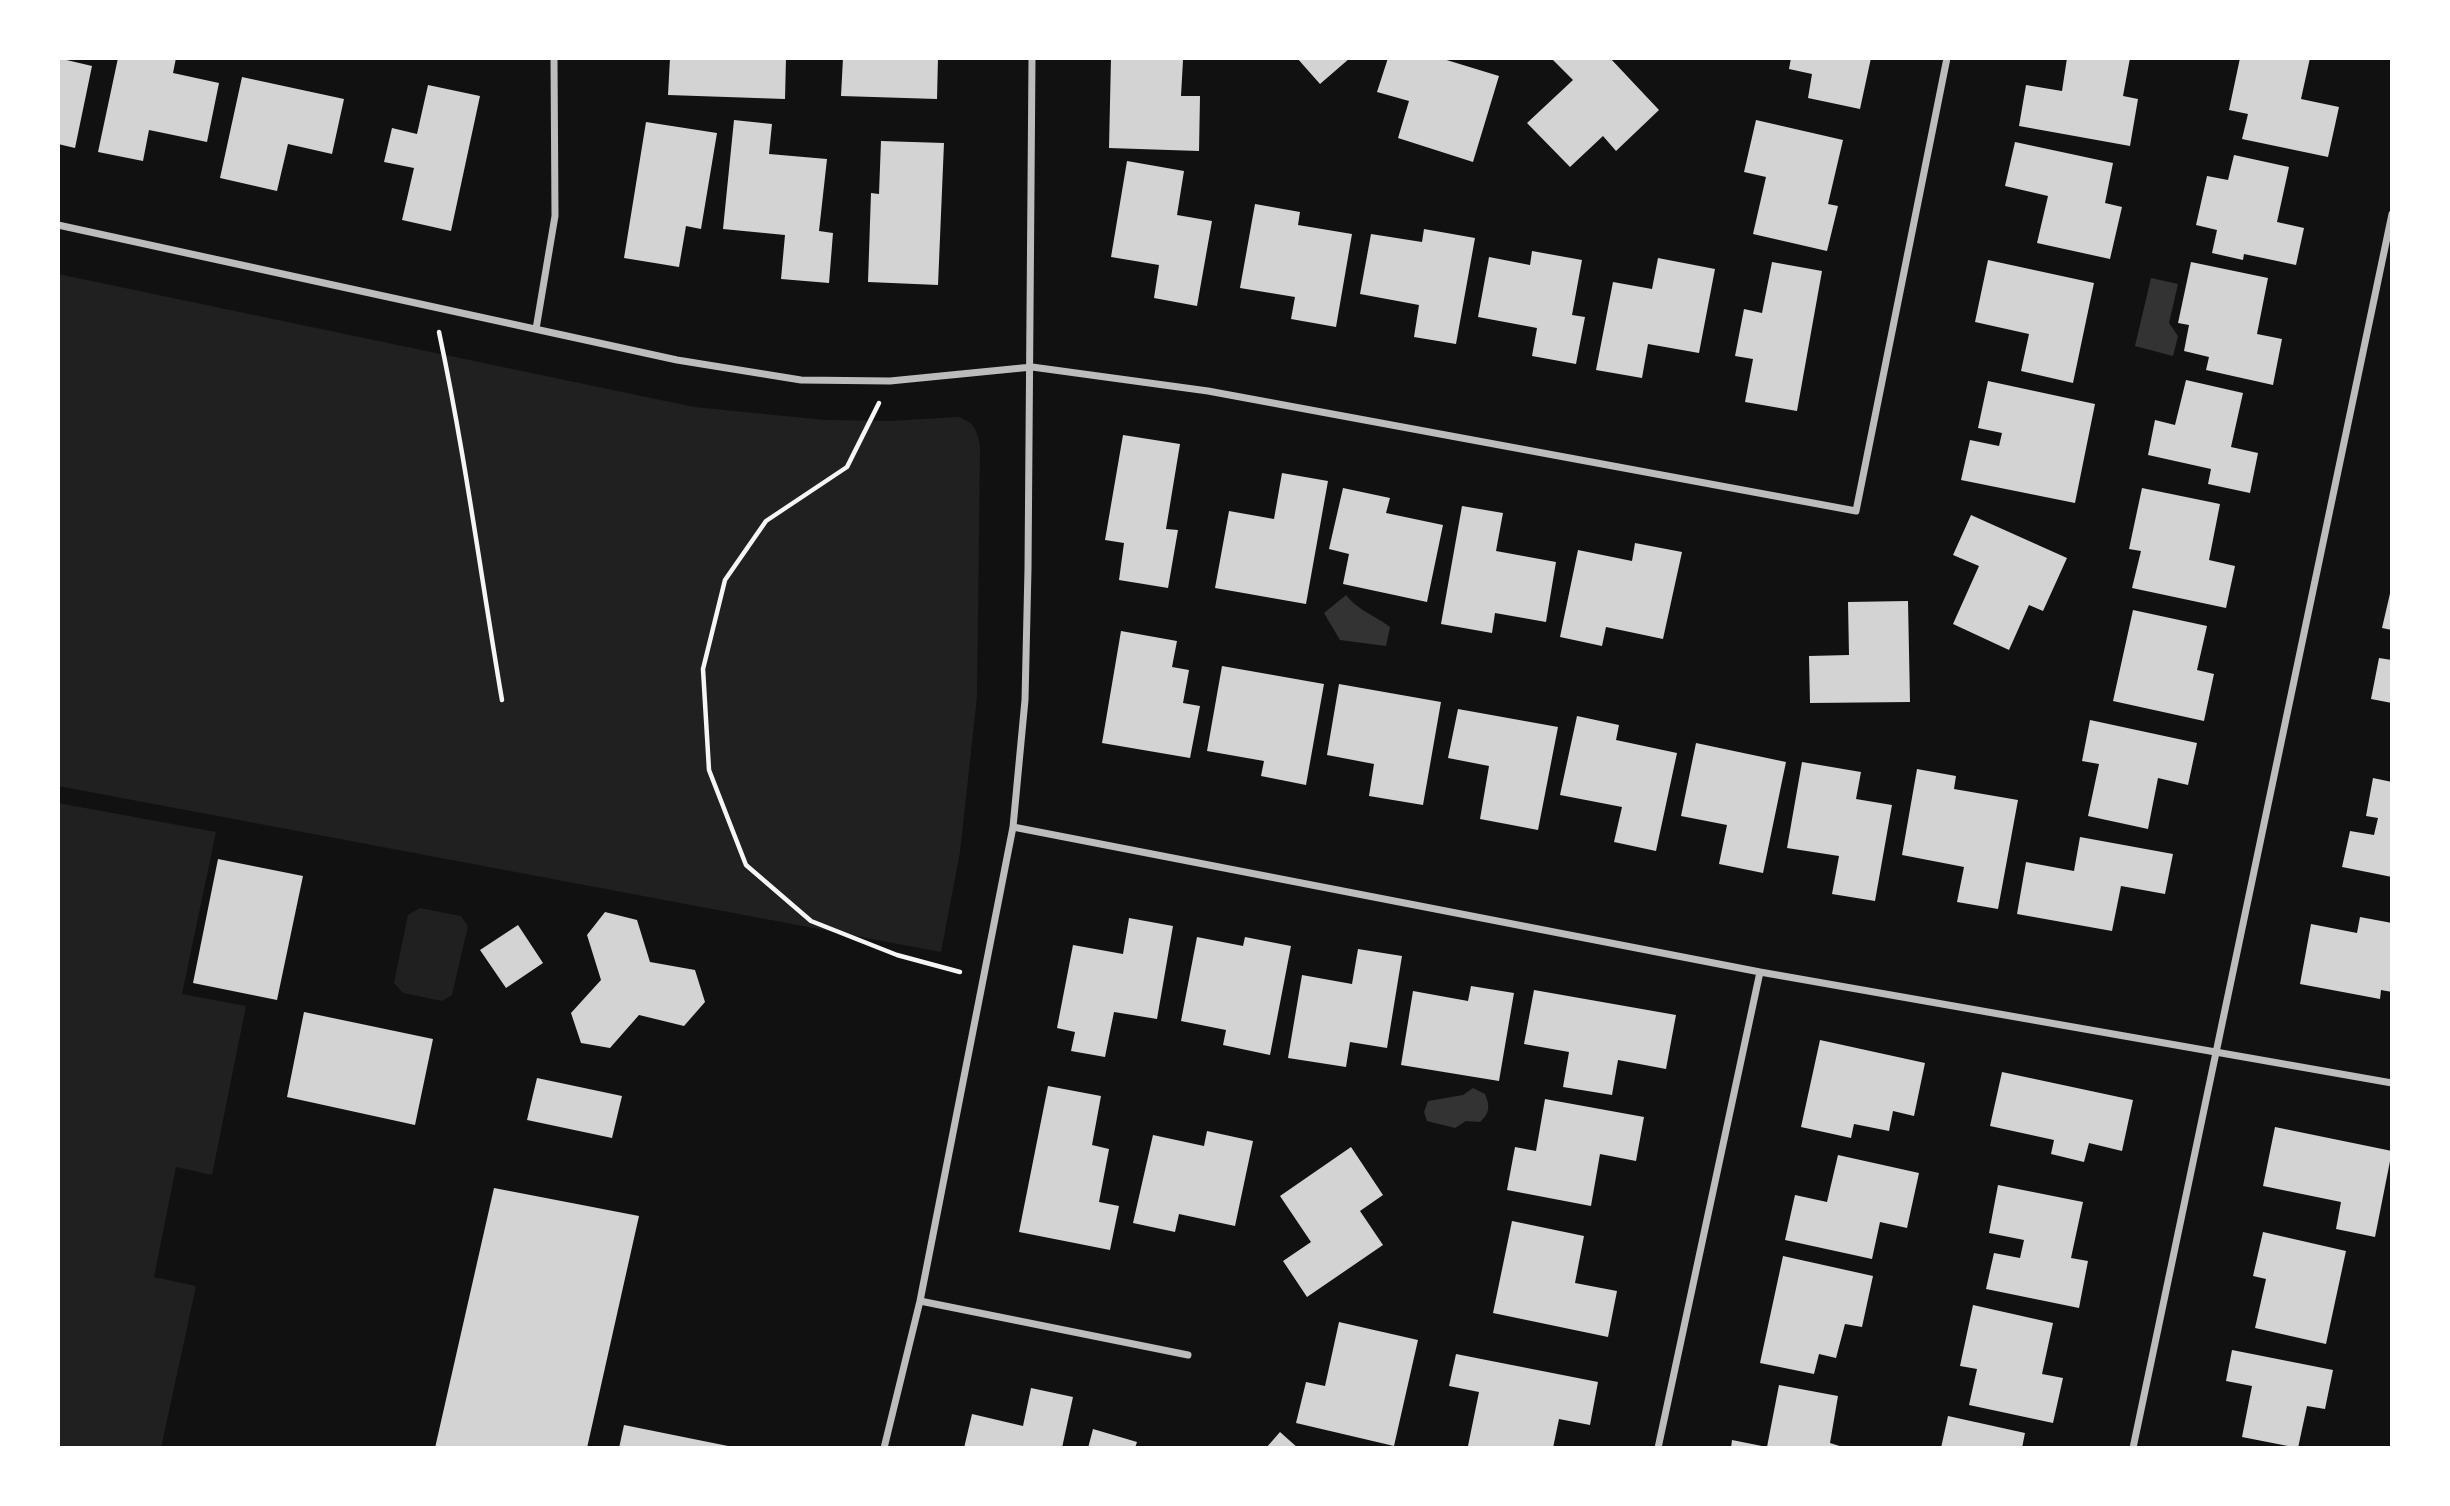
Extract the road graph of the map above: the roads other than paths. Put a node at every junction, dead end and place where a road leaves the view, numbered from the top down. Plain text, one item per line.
1 (554, 58) edge
2 (1032, 58) edge
3 (1947, 58) edge
4 (2392, 214) edge
5 (58, 225) edge
6 (536, 329) junction
7 (1032, 367) junction
8 (1013, 827) junction
9 (1760, 972) junction
10 (2217, 1051) junction
11 (2392, 1083) edge
12 (920, 1301) junction
13 (1188, 1355) dead end
14 (884, 1448) edge
15 (1658, 1448) edge
16 (2133, 1448) edge

1 - 6 street
2 - 7 street
3 - 7 street
4 - 10 street
5 - 6 street
6 - 7 street
7 - 8 street
8 - 9 street
8 - 12 street
9 - 10 street
9 - 15 street
10 - 11 street
10 - 16 street
12 - 13 street
12 - 14 street

